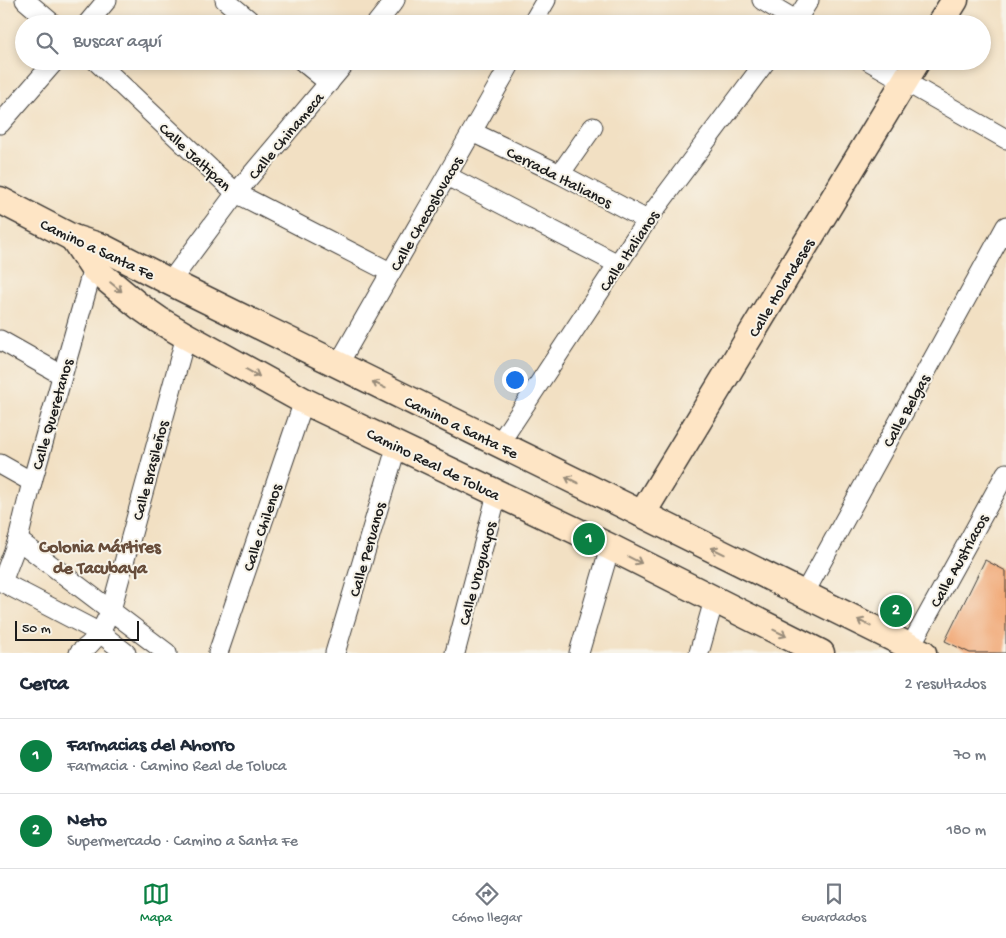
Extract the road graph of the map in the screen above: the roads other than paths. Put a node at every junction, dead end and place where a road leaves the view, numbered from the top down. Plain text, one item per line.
1 (25, 0) edge
2 (107, 0) edge
3 (224, 0) edge
4 (396, 0) edge
5 (546, 0) edge
6 (762, 0) edge
7 (809, 0) edge
8 (955, 0) edge
9 (43, 15) edge
10 (94, 15) edge
11 (243, 15) edge
12 (384, 15) edge
13 (537, 15) edge
14 (785, 15) edge
15 (802, 15) edge
16 (946, 15) edge
17 (47, 70) edge
18 (106, 70) edge
19 (313, 70) edge
20 (339, 70) edge
21 (507, 70) edge
22 (759, 70) edge
23 (911, 71) edge
24 (329, 83) junction
25 (0, 124) edge
26 (593, 127) dead end
27 (472, 132) junction
28 (1006, 139) edge
29 (560, 174) junction
30 (447, 176) junction
31 (236, 193) junction
32 (0, 200) edge
33 (647, 220) junction
34 (1006, 226) edge
35 (73, 238) joint
36 (97, 258) junction
37 (618, 264) junction
38 (390, 272) junction
39 (170, 282) junction
40 (186, 336) junction
41 (0, 340) edge
42 (338, 365) junction
43 (62, 375) junction
44 (304, 401) junction
45 (500, 444) junction
46 (397, 445) junction
47 (0, 464) edge
48 (1006, 473) edge
49 (32, 482) junction
50 (497, 494) junction
51 (642, 514) junction
52 (18, 540) junction
53 (610, 547) junction
54 (1, 582) edge
55 (804, 594) junction
56 (714, 600) junction
57 (111, 610) junction
58 (100, 633) junction
59 (916, 650) edge
60 (79, 653) edge
61 (126, 653) edge
62 (167, 653) edge
63 (218, 653) edge
64 (335, 653) edge
65 (455, 653) edge
66 (579, 653) edge
67 (699, 653) edge
68 (821, 653) edge

1 - 9 street
2 - 10 street
3 - 11 street
4 - 12 street
5 - 13 street
6 - 14 street
7 - 15 street
8 - 16 main road
17 - 25 street
18 - 31 street, Calle Jaltipan
19 - 24 street
20 - 24 street, Calle Chinameca
21 - 27 street, Calle Checoslovacos
22 - 33 street, Calle Italianos
23 - 28 street
23 - 51 main road, Calle Holandeses
24 - 31 street, Calle Chinameca
26 - 29 street
27 - 29 street, Cerrada Italianos
27 - 30 street, Calle Checoslovacos
29 - 33 street, Cerrada Italianos
30 - 37 street
30 - 38 street, Calle Checoslovacos
31 - 38 street, Calle Jaltipan
31 - 39 street, Calle Chinameca
32 - 35 main road, Camino a Santa Fe
33 - 37 street, Calle Italianos
34 - 55 street, Calle Belgas
35 - 36 main road, Camino Real de Toluca
36 - 39 main road, Camino a Santa Fe
36 -> 40 main road, Camino Real de Toluca
36 - 43 street, Calle Queretanos
37 - 45 street, Calle Italianos
38 - 42 street, Calle Checoslovacos
39 - 42 main road, Camino a Santa Fe
40 -> 44 main road, Camino Real de Toluca
40 - 57 street, Calle Brasileños
41 - 43 street
45 -> 42 main road, Camino a Santa Fe
43 - 49 street, Calle Queretanos
44 - 46 main road, Camino Real de Toluca
44 - 63 street, Calle Chilenos
51 -> 45 main road, Camino a Santa Fe
46 - 50 main road, Camino Real de Toluca
46 - 64 street, Calle Peruanos
47 - 49 street
48 - 59 street, Calle Austriacos
49 - 52 street, Calle Queretanos
50 - 53 main road, Camino Real de Toluca
50 - 65 street, Calle Uruguayos
55 -> 51 main road, Camino a Santa Fe
52 - 54 street, Calle Queretanos
52 - 57 street
53 -> 56 main road, Camino Real de Toluca
53 - 66 street
54 - 58 street
59 -> 55 main road, Camino a Santa Fe
56 - 67 street
56 -> 68 main road, Camino Real de Toluca
57 - 58 street, Calle Brasileños
57 - 62 street
58 - 60 street, Calle Brasileños
58 - 61 street

